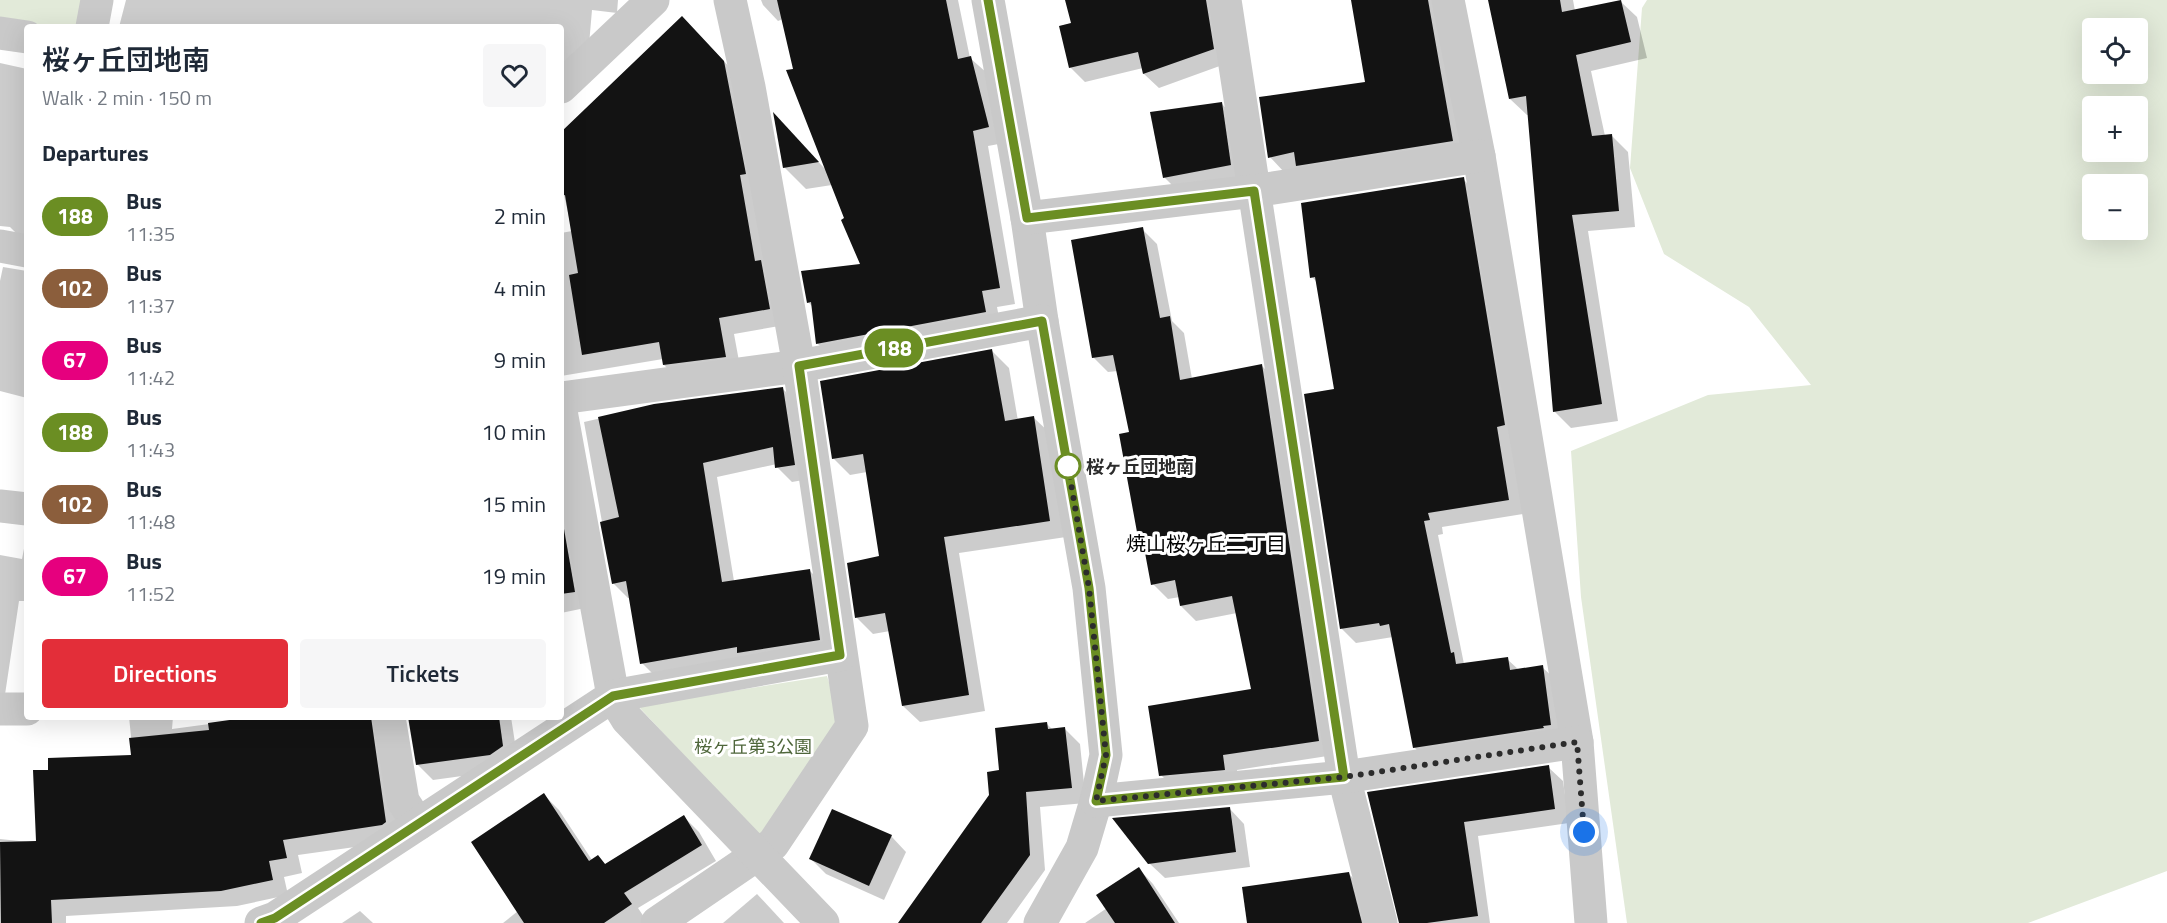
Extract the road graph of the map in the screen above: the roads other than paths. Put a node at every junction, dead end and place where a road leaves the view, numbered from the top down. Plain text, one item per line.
1 (97, 0) edge
2 (653, 0) edge
3 (730, 0) edge
4 (988, 0) edge
5 (1225, 0) edge
6 (1448, 0) edge
7 (93, 24) edge
8 (0, 33) edge
9 (24, 37) edge
10 (564, 84) edge
11 (1479, 156) junction
12 (1254, 191) junction
13 (1027, 218) junction
14 (0, 246) edge
15 (24, 250) edge
16 (1042, 321) junction
17 (799, 366) junction
18 (564, 398) edge
19 (564, 427) edge
20 (0, 506) edge
21 (24, 509) edge
22 (840, 655) junction
23 (613, 696) junction
24 (0, 709) edge
25 (24, 709) edge
26 (390, 720) edge
27 (1577, 742) junction
28 (1344, 777) junction
29 (1096, 801) junction
30 (418, 824) junction
31 (758, 855) junction
32 (261, 923) edge
33 (657, 923) edge
34 (823, 923) edge
35 (1040, 923) edge
36 (1381, 923) edge
37 (1591, 923) edge

1 - 7 street
2 - 10 street
3 - 17 street
4 - 13 street
5 - 12 street
6 - 11 street
8 - 9 street
11 - 12 street
11 - 27 street
12 - 13 street
12 - 28 street
13 - 16 street
14 - 15 street
16 - 17 street
16 - 29 street
17 - 18 street
17 - 22 street
19 - 23 street
20 - 21 street
22 - 23 street
22 - 31 street
23 - 30 street
23 - 31 street
24 - 25 street
26 - 30 street
27 - 28 street
27 - 37 street
28 - 29 street
28 - 36 street
29 - 35 street
30 - 32 street
31 - 33 street
31 - 34 street

